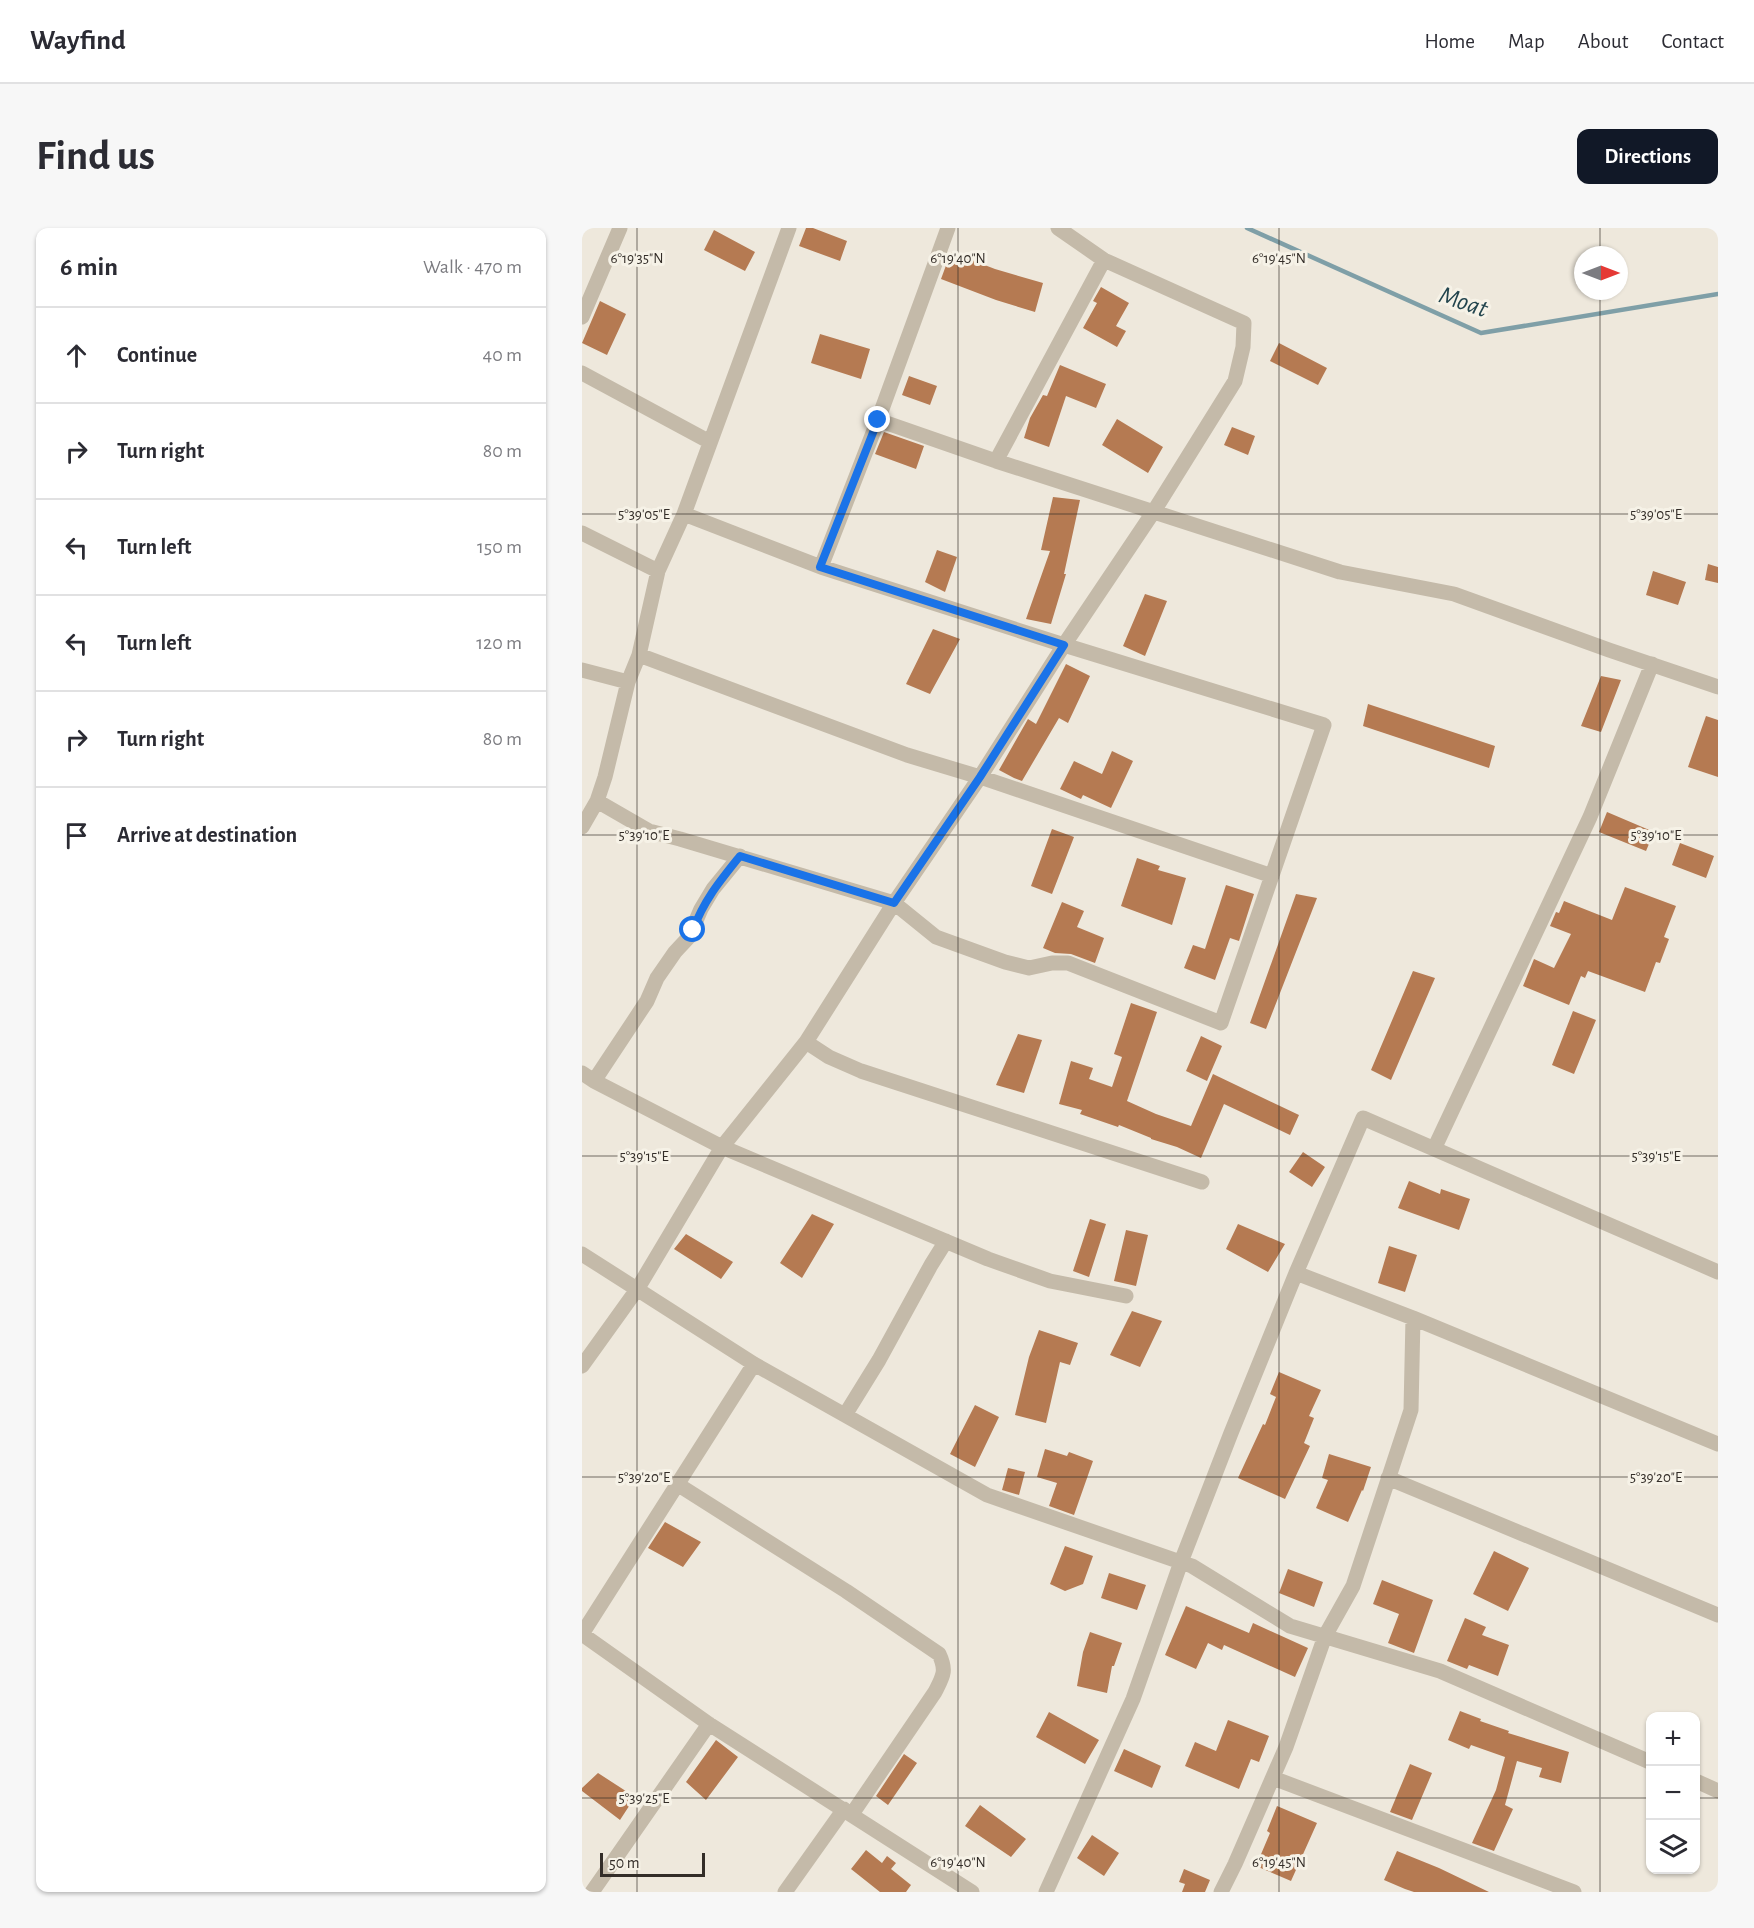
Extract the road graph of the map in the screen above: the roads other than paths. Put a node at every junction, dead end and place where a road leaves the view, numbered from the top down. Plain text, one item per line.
1 (620, 228) edge
2 (789, 228) edge
3 (948, 228) edge
4 (1058, 228) edge
5 (1104, 260) junction
6 (582, 317) edge
7 (582, 373) edge
8 (878, 420) junction
9 (710, 442) junction
10 (996, 461) junction
11 (1154, 511) junction
12 (684, 514) junction
13 (582, 534) edge
14 (820, 567) junction
15 (658, 571) junction
16 (1064, 645) junction
17 (639, 655) junction
18 (1652, 664) junction
19 (582, 670) edge
20 (628, 682) junction
21 (1718, 687) edge
22 (980, 777) junction
23 (597, 801) junction
24 (582, 827) edge
25 (740, 856) junction
26 (1272, 876) junction
27 (894, 903) junction
28 (806, 1042) junction
29 (588, 1077) edge
30 (722, 1147) junction
31 (1434, 1149) junction
32 (1202, 1182) dead end
33 (946, 1241) junction
34 (582, 1254) edge
35 (1718, 1272) edge
36 (1296, 1273) junction
37 (638, 1288) junction
38 (1126, 1296) dead end
39 (1413, 1318) junction
40 (754, 1364) junction
41 (582, 1366) edge
42 (845, 1415) junction
43 (1718, 1444) edge
44 (1388, 1478) junction
45 (677, 1484) junction
46 (1180, 1562) junction
47 (1718, 1615) edge
48 (582, 1634) edge
49 (1325, 1636) junction
50 (709, 1724) junction
51 (1646, 1760) edge
52 (1273, 1778) junction
53 (1700, 1783) edge
54 (1718, 1791) edge
55 (848, 1811) junction
56 (592, 1892) edge
57 (785, 1892) edge
58 (972, 1892) edge
59 (1046, 1892) edge
60 (1221, 1892) edge
61 (1574, 1892) edge

1 - 6 street
2 - 9 street
3 - 8 street
4 - 5 street
5 - 10 street
5 - 11 street
7 - 9 street
8 - 10 street
8 - 14 street
9 - 12 street
10 - 11 street
11 - 16 street
11 - 18 street
12 - 14 street
12 - 15 street
13 - 15 street
14 - 16 street
15 - 17 street
16 - 22 street
16 - 26 street
17 - 20 street
17 - 22 street
18 - 21 street
18 - 31 street
19 - 20 street
20 - 23 street
22 - 26 street
22 - 27 street
23 - 24 street
23 - 25 street
25 - 27 street
25 - 29 street
26 - 27 street
27 - 28 street
28 - 30 street
28 - 32 street
29 - 30 street
30 - 33 street
30 - 37 street
31 - 35 street
31 - 36 street
33 - 38 street
33 - 42 street
34 - 37 street
36 - 39 street
36 - 46 street
37 - 40 street
37 - 41 street
39 - 43 street
39 - 44 street
40 - 42 street
40 - 45 street
42 - 46 street
44 - 47 street
44 - 49 street
45 - 48 street
45 - 55 street
46 - 49 street
46 - 59 street
48 - 50 street
49 - 51 street
49 - 52 street
50 - 55 street
50 - 56 street
52 - 60 street
52 - 61 street
53 - 54 street
55 - 57 street
55 - 58 street

